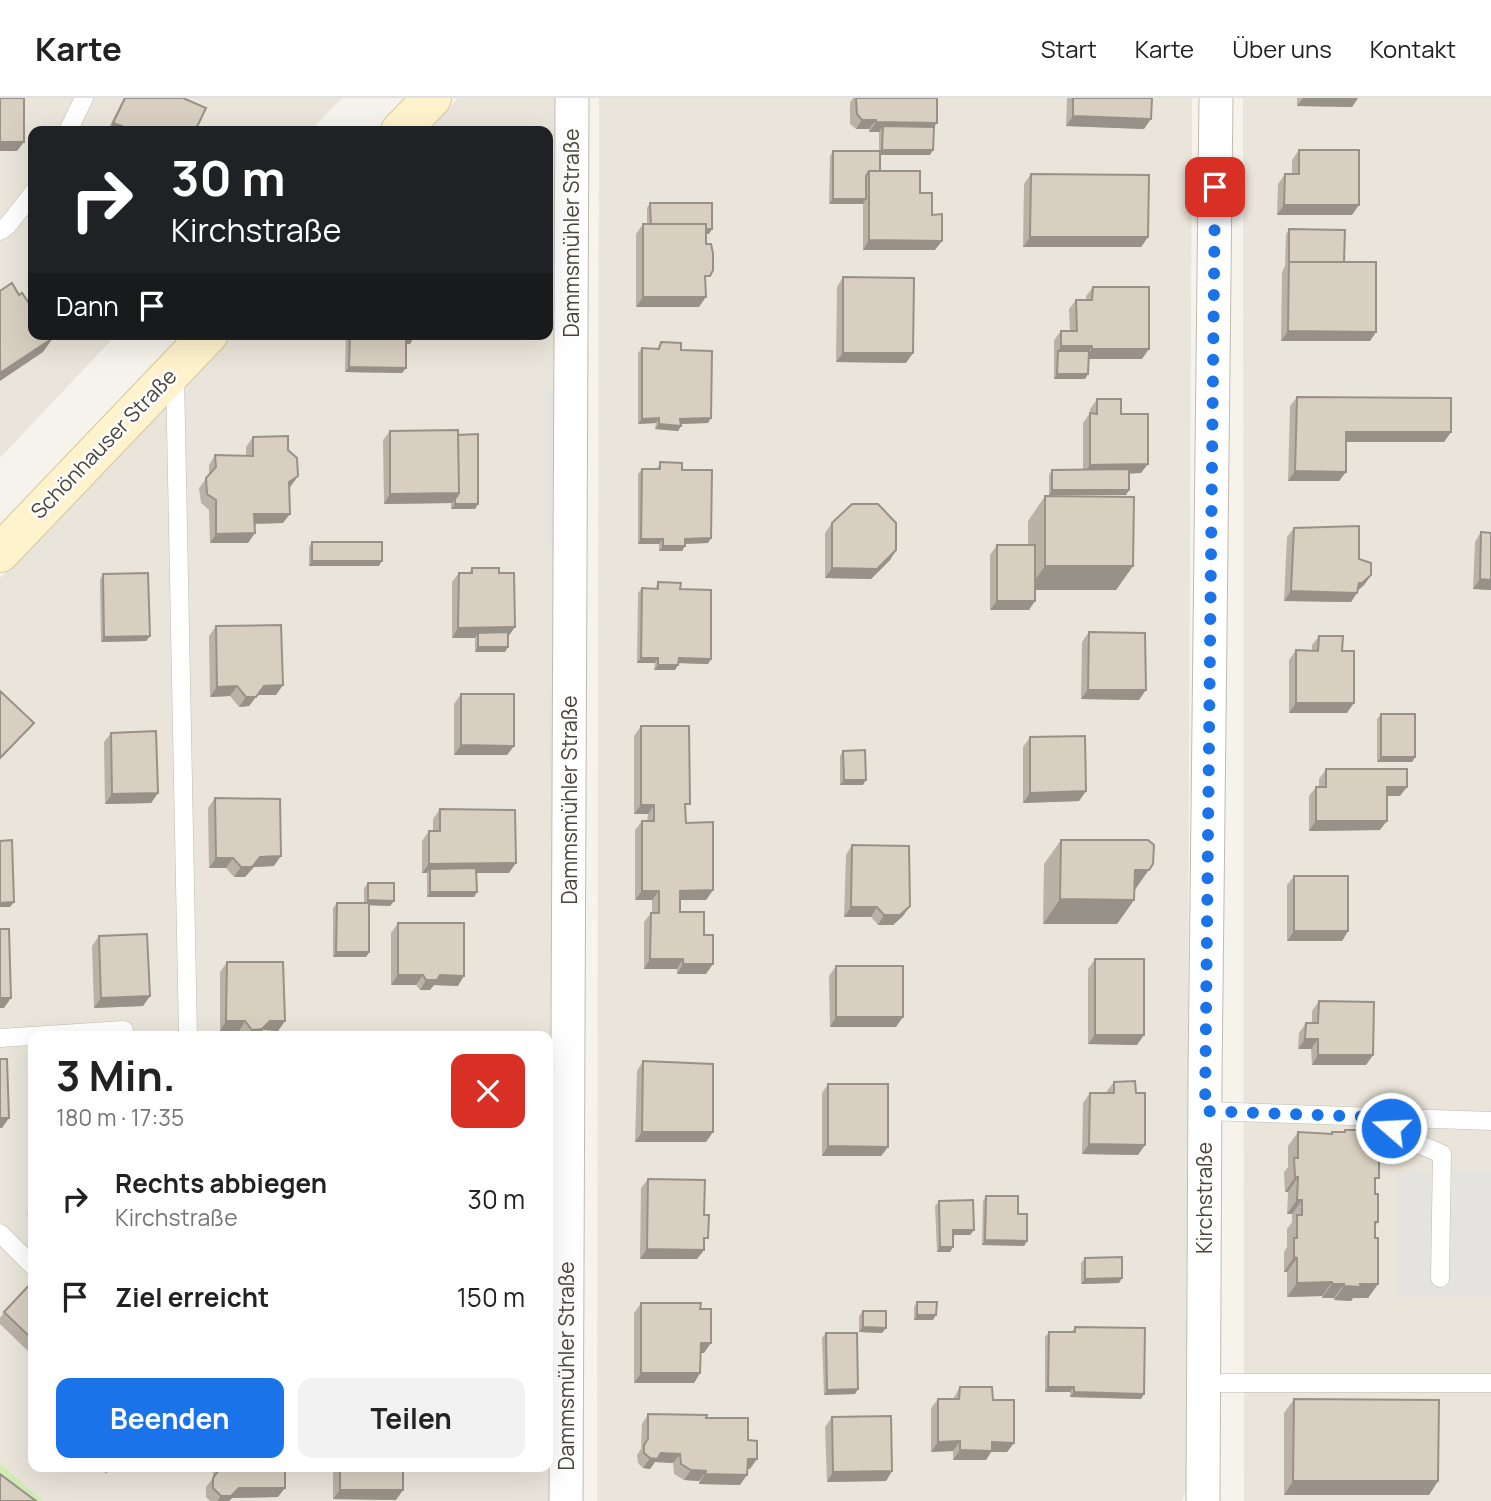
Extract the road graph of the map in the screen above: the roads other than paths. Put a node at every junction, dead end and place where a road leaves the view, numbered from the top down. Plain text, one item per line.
1 (84, 98) edge
2 (432, 98) edge
3 (572, 98) edge
4 (1216, 98) edge
5 (70, 126) edge
6 (405, 126) edge
7 (28, 199) edge
8 (0, 231) edge
9 (203, 340) edge
10 (174, 370) junction
11 (0, 553) edge
12 (124, 1030) dead end
13 (108, 1031) edge
14 (188, 1031) edge
15 (28, 1036) edge
16 (0, 1038) edge
17 (1205, 1111) junction
18 (1376, 1117) junction
19 (1491, 1121) edge
20 (0, 1233) edge
21 (28, 1261) edge
22 (1440, 1278) dead end
23 (1205, 1383) junction
24 (1491, 1383) edge
25 (566, 1501) edge
26 (1203, 1501) edge

1 - 5 lane
2 - 6 street
3 - 25 street, Dammsmühler Straße
4 - 17 street, Kirchstraße
7 - 8 lane
9 - 10 street, Schönhauser Straße
10 - 11 street, Schönhauser Straße
10 - 14 lane
12 - 13 lane
15 - 16 lane
17 - 18 lane
17 - 23 street, Kirchstraße
18 - 19 lane
18 - 22 lane
20 - 21 lane
23 - 24 lane
23 - 26 street, Kirchstraße

